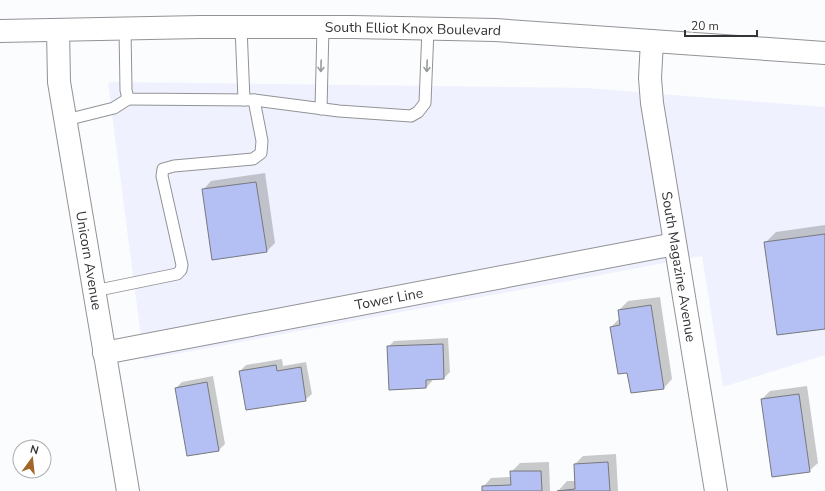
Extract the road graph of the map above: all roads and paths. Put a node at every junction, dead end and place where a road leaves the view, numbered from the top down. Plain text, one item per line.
1 (241, 27) junction
2 (323, 27) junction
3 (125, 28) junction
4 (428, 29) junction
5 (58, 30) junction
6 (0, 31) edge
7 (652, 41) junction
8 (825, 53) edge
9 (128, 99) junction
10 (249, 100) junction
11 (321, 109) junction
12 (66, 120) junction
13 (675, 244) junction
14 (94, 291) junction
15 (104, 353) junction
16 (128, 491) edge
17 (716, 491) edge

1 - 2 street, South Elliot Knox Boulevard
1 - 3 street, South Elliot Knox Boulevard
1 - 10 lane
2 - 4 street, South Elliot Knox Boulevard
2 -> 11 lane
3 - 5 street, South Elliot Knox Boulevard
3 - 9 lane
4 - 7 street, South Elliot Knox Boulevard
4 -> 11 lane
5 - 6 street, South Elliot Knox Boulevard
5 - 12 street, Unicorn Avenue
7 - 8 street, South Elliot Knox Boulevard
7 - 13 street, South Magazine Avenue
9 - 10 lane
9 - 12 lane
10 - 11 lane
10 - 14 lane
12 - 14 street, Unicorn Avenue
13 - 15 street, Tower Line
13 - 17 street, South Magazine Avenue
14 - 15 street, Unicorn Avenue
15 - 16 street, Unicorn Avenue

